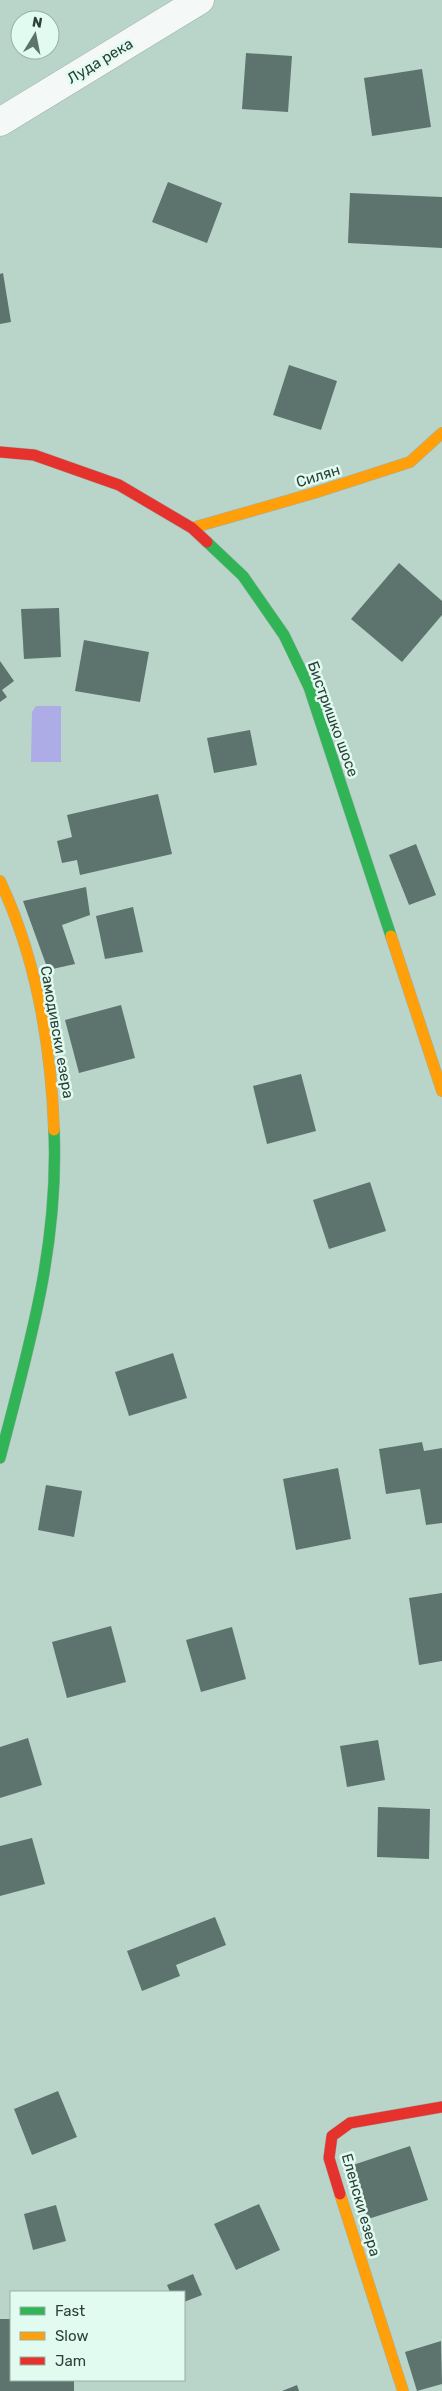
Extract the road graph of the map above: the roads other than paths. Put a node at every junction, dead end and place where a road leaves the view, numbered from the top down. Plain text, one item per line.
1 (200, 0) edge
2 (0, 122) edge
3 (442, 433) edge
4 (0, 452) edge
5 (192, 528) junction
6 (0, 881) edge
7 (442, 1091) edge
8 (0, 1458) edge
9 (442, 2107) edge
10 (403, 2391) edge

1 - 2 street, Луда река
3 - 5 street, Силян
4 - 5 street, Бистришко шосе
5 - 7 street, Бистришко шосе
6 - 8 street, Самодивски езера
9 - 10 street, Еленски езера

